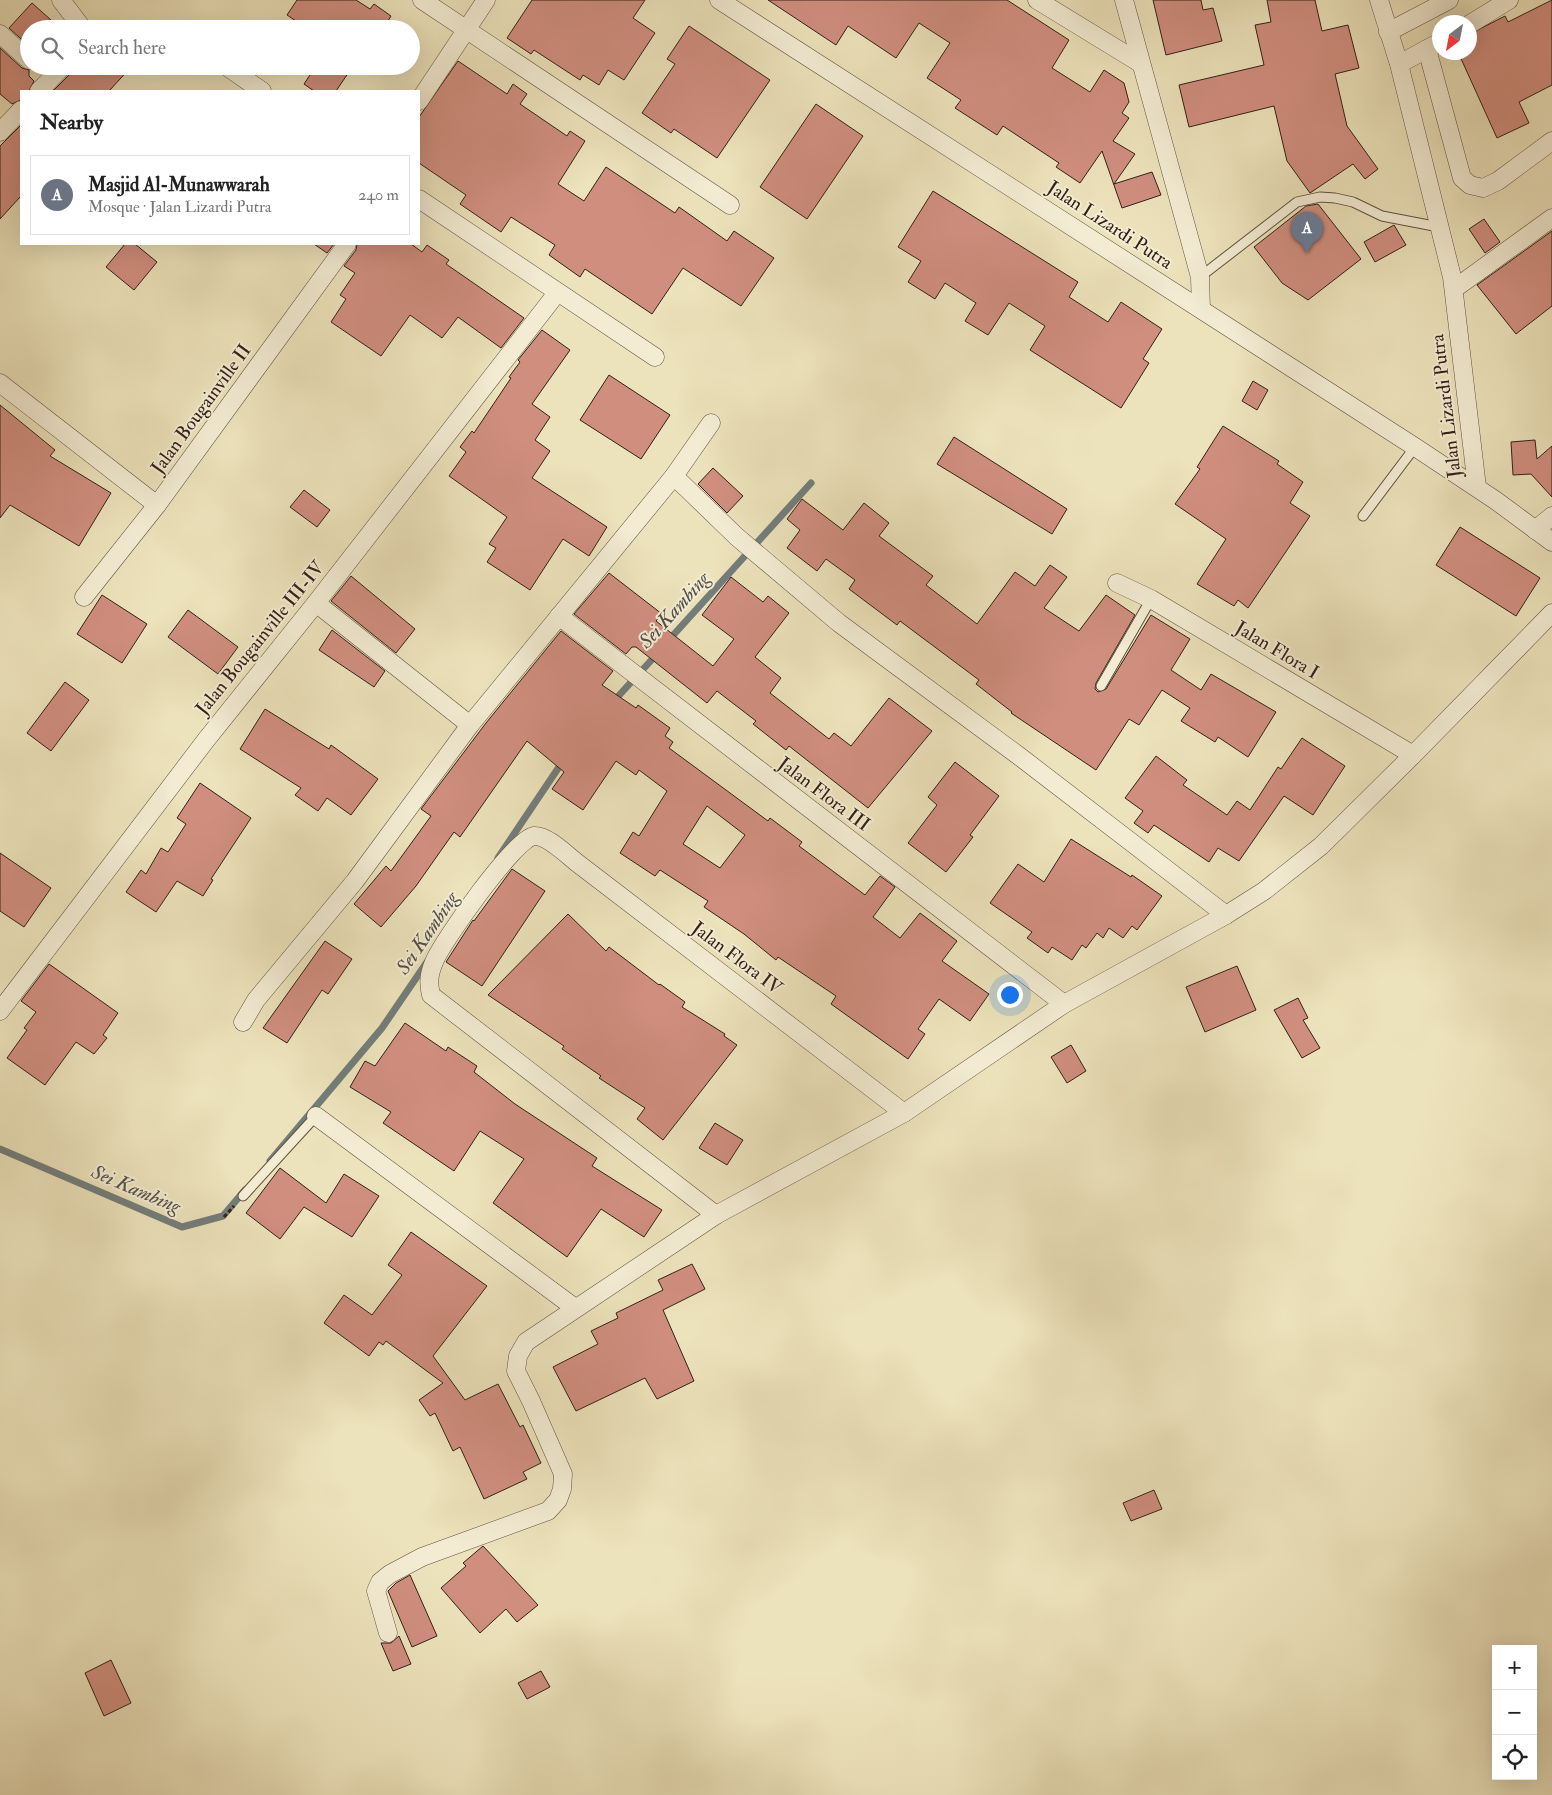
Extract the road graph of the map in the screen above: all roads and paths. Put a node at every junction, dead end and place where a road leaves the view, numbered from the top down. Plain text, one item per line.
1 (61, 0) edge
2 (422, 0) edge
3 (486, 0) edge
4 (719, 0) edge
5 (1037, 0) edge
6 (1124, 0) edge
7 (1379, 0) edge
8 (1448, 0) edge
9 (1509, 0) edge
10 (76, 20) edge
11 (1477, 20) edge
12 (466, 30) junction
13 (1388, 32) junction
14 (0, 34) edge
15 (1432, 46) edge
16 (20, 52) edge
17 (1437, 60) edge
18 (1140, 62) junction
19 (1399, 64) junction
20 (55, 75) edge
21 (239, 75) edge
22 (44, 85) edge
23 (261, 90) edge
24 (420, 99) edge
25 (20, 111) edge
26 (0, 132) edge
27 (1552, 141) edge
28 (420, 199) edge
29 (730, 205) dead end
30 (1552, 218) edge
31 (1439, 227) junction
32 (346, 245) edge
33 (1200, 277) junction
34 (1453, 283) junction
35 (557, 293) junction
36 (1201, 309) junction
37 (654, 357) dead end
38 (0, 383) edge
39 (711, 423) dead end
40 (1415, 447) junction
41 (674, 476) junction
42 (1477, 487) junction
43 (157, 505) junction
44 (1363, 516) dead end
45 (1552, 516) edge
46 (1535, 530) junction
47 (1552, 542) edge
48 (1117, 583) dead end
49 (84, 597) dead end
50 (1151, 599) junction
51 (316, 603) junction
52 (1552, 613) edge
53 (559, 616) junction
54 (1101, 686) dead end
55 (470, 725) junction
56 (1413, 755) junction
57 (1226, 915) junction
58 (1064, 1004) junction
59 (0, 1012) edge
60 (243, 1022) dead end
61 (904, 1113) junction
62 (316, 1116) joint
63 (243, 1196) dead end
64 (716, 1214) junction
65 (575, 1308) junction
66 (388, 1634) dead end

1 - 10 street
2 - 12 street
3 - 12 street
4 - 36 street, Jalan Lizardi Putra
5 - 18 street
6 - 18 street
7 - 13 street, Jalan Lizardi Putra
8 - 13 street
9 - 11 street
12 - 24 street
12 - 29 street
13 - 19 street, Jalan Lizardi Putra
14 - 16 street
15 - 19 street
17 - 27 street
18 - 33 street
19 - 31 street, Jalan Lizardi Putra
20 - 22 street
21 - 23 street
25 - 26 street
28 - 35 street
30 - 34 street
31 - 33 lane
31 - 34 street, Jalan Lizardi Putra
32 - 43 street, Jalan Bougainville II
33 - 36 street
34 - 42 street, Jalan Lizardi Putra
35 - 37 street
35 - 51 street, Jalan Bougainville III-IV
36 - 40 street, Jalan Lizardi Putra
38 - 43 street
39 - 41 street
40 - 42 street, Jalan Lizardi Putra
40 - 44 lane
41 - 53 street
41 - 57 street
42 - 46 street, Jalan Lizardi Putra
43 - 49 street, Jalan Bougainville II
45 - 46 street
46 - 47 street, Jalan Lizardi Putra
48 - 50 street, Jalan Flora I
50 - 54 lane
50 - 56 street, Jalan Flora I
51 - 55 street
51 - 59 street, Jalan Bougainville III-IV
52 - 56 street
53 - 55 street
53 - 58 street, Jalan Flora III
55 - 60 street
56 - 57 street
57 - 58 street
58 - 61 street
61 - 64 street
61 - 64 street, Jalan Flora IV
62 - 63 lane
62 - 65 street
64 - 65 street
65 - 66 street

